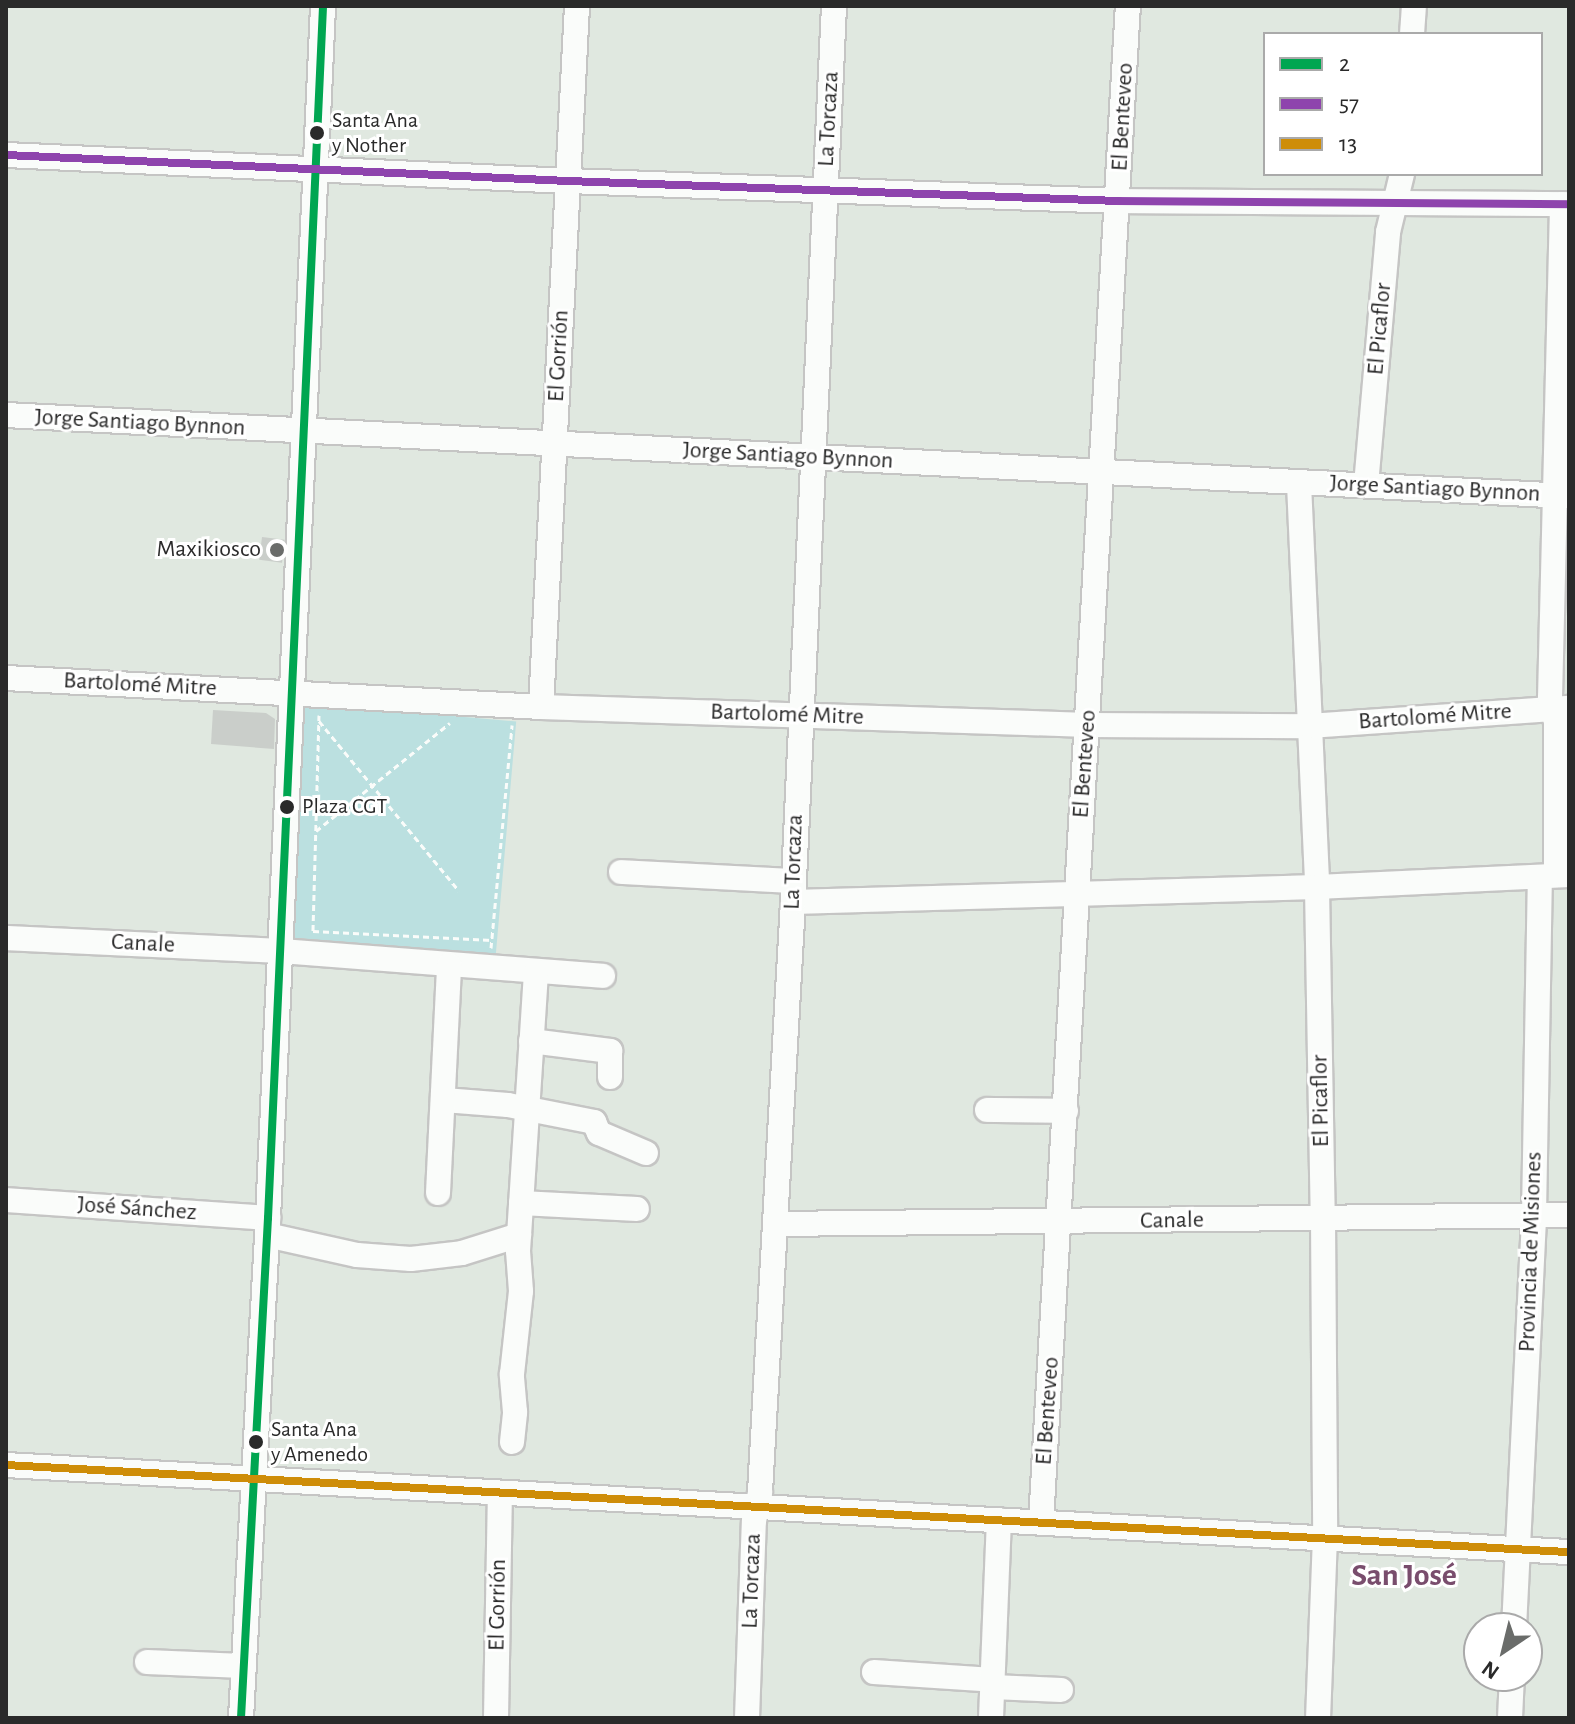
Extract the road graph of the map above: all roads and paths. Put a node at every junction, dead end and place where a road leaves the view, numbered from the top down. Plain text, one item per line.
1 (323, 6) edge
2 (577, 6) edge
3 (834, 6) edge
4 (1128, 6) edge
5 (1414, 6) edge
6 (1412, 32) edge
7 (6, 155) edge
8 (317, 171) junction
9 (1402, 176) edge
10 (568, 181) junction
11 (825, 192) junction
12 (1119, 201) junction
13 (1396, 203) junction
14 (1565, 204) edge
15 (6, 415) edge
16 (304, 432) junction
17 (554, 444) junction
18 (814, 457) junction
19 (1102, 472) junction
20 (1299, 484) junction
21 (1366, 485) junction
22 (1561, 496) edge
23 (6, 678) edge
24 (291, 693) junction
25 (514, 705) junction
26 (541, 707) junction
27 (1561, 709) edge
28 (319, 713) dead end
29 (799, 715) junction
30 (439, 720) dead end
31 (319, 721) junction
32 (1088, 725) junction
33 (1309, 726) junction
34 (372, 786) junction
35 (316, 831) junction
36 (621, 872) dead end
37 (1555, 876) edge
38 (1317, 887) junction
39 (459, 891) dead end
40 (793, 892) junction
41 (1077, 894) junction
42 (6, 938) edge
43 (492, 940) junction
44 (280, 951) junction
45 (449, 965) junction
46 (489, 968) junction
47 (536, 972) junction
48 (603, 976) dead end
49 (531, 1041) junction
50 (610, 1077) dead end
51 (444, 1100) junction
52 (527, 1109) junction
53 (987, 1110) dead end
54 (1066, 1111) junction
55 (646, 1153) dead end
56 (438, 1193) dead end
57 (6, 1200) edge
58 (521, 1203) junction
59 (637, 1209) dead end
60 (1534, 1215) junction
61 (1569, 1215) edge
62 (1323, 1218) junction
63 (1061, 1223) junction
64 (775, 1224) junction
65 (267, 1227) junction
66 (519, 1235) junction
67 (512, 1442) dead end
68 (6, 1465) edge
69 (253, 1478) junction
70 (500, 1493) junction
71 (758, 1506) junction
72 (999, 1520) junction
73 (1041, 1522) junction
74 (1325, 1537) junction
75 (1517, 1550) junction
76 (1569, 1552) edge
77 (1515, 1612) edge
78 (147, 1662) dead end
79 (243, 1666) junction
80 (874, 1672) dead end
81 (993, 1683) junction
82 (1061, 1690) dead end
83 (1511, 1692) edge
84 (241, 1718) edge
85 (496, 1718) edge
86 (747, 1718) edge
87 (991, 1718) edge
88 (1318, 1718) edge
89 (1510, 1718) edge

1 - 8 street
2 - 10 street, El Gorrión
3 - 11 street, La Torcaza
4 - 12 street, El Benteveo
5 - 6 street
7 - 8 street
8 - 10 street
8 - 16 street
9 - 13 street, El Picaflor
10 - 11 street
10 - 17 street, El Gorrión
11 - 12 street
11 - 18 street, La Torcaza
12 - 13 street
12 - 19 street, El Benteveo
13 - 14 street
13 - 21 street, El Picaflor
14 - 22 street, Provincia de Misiones
15 - 16 street, Jorge Santiago Bynnon
16 - 17 street, Jorge Santiago Bynnon
16 - 24 street
17 - 18 street, Jorge Santiago Bynnon
17 - 26 street, El Gorrión
18 - 19 street, Jorge Santiago Bynnon
18 - 29 street, La Torcaza
19 - 20 street, Jorge Santiago Bynnon
19 - 32 street, El Benteveo
20 - 21 street, Jorge Santiago Bynnon
20 - 33 street, El Picaflor
21 - 22 street, Jorge Santiago Bynnon
22 - 27 street, Provincia de Misiones
23 - 24 street, Bartolomé Mitre
24 - 25 street, Bartolomé Mitre
24 - 44 street
25 - 26 street, Bartolomé Mitre
25 - 43 path
26 - 29 street, Bartolomé Mitre
27 - 33 street, Bartolomé Mitre
27 - 37 street, Provincia de Misiones
28 - 31 path
29 - 32 street, Bartolomé Mitre
29 - 40 street, La Torcaza
30 - 34 path
31 - 34 path
31 - 35 path
32 - 33 street, Bartolomé Mitre
32 - 41 street, El Benteveo
33 - 38 street, El Picaflor
34 - 35 path
34 - 39 path
35 - 43 path
36 - 40 street
37 - 38 street
37 - 60 street, Provincia de Misiones
38 - 41 street
38 - 62 street, El Picaflor
40 - 41 street
40 - 64 street, La Torcaza
41 - 54 street, El Benteveo
42 - 44 street, Canale
43 - 46 path
44 - 45 street, Canale
44 - 65 street
45 - 46 street, Canale
45 - 51 street
46 - 47 street, Canale
47 - 48 street, Canale
47 - 49 street
49 - 50 street
49 - 52 street
51 - 52 street
51 - 56 street
52 - 55 street
52 - 58 street
53 - 54 street
54 - 63 street, El Benteveo
57 - 65 street, José Sánchez
58 - 59 street
58 - 66 street
60 - 61 street, Canale
60 - 62 street, Canale
60 - 75 street, Provincia de Misiones
62 - 63 street, Canale
62 - 74 street, El Picaflor
63 - 64 street, Canale
63 - 73 street, El Benteveo
64 - 71 street, La Torcaza
65 - 66 street, José Sánchez
65 - 69 street
66 - 67 street
68 - 69 street
69 - 70 street
69 - 79 street
70 - 71 street
70 - 85 street, El Gorrión
71 - 72 street
71 - 86 street, La Torcaza
72 - 73 street
72 - 81 street
73 - 74 street
74 - 75 street
74 - 88 street, El Picaflor
75 - 76 street
75 - 77 street, Provincia de Misiones
78 - 79 street
79 - 84 street
80 - 81 street
81 - 82 street
81 - 87 street
83 - 89 street

